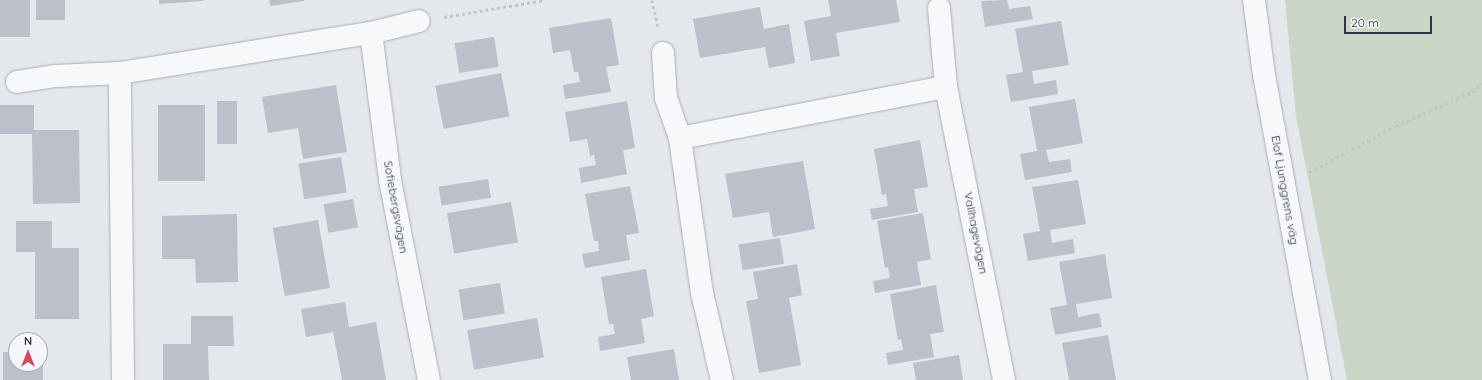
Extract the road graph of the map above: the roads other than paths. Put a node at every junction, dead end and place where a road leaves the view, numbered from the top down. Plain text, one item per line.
1 (1254, 0) edge
2 (939, 8) dead end
3 (419, 21) road end
4 (371, 33) junction
5 (663, 53) dead end
6 (120, 73) junction
7 (17, 82) dead end
8 (946, 87) junction
9 (680, 138) junction
10 (123, 380) edge
11 (429, 380) edge
12 (722, 380) edge
13 (1004, 380) edge
14 (1320, 380) edge

1 - 14 street, Elof Ljunggrens väg
2 - 8 street, Vallhagevägen
3 - 4 street
4 - 6 street
4 - 11 street, Sofiebergsvägen
5 - 9 street
6 - 7 street
6 - 10 street
8 - 9 street
8 - 13 street, Vallhagevägen
9 - 12 street

